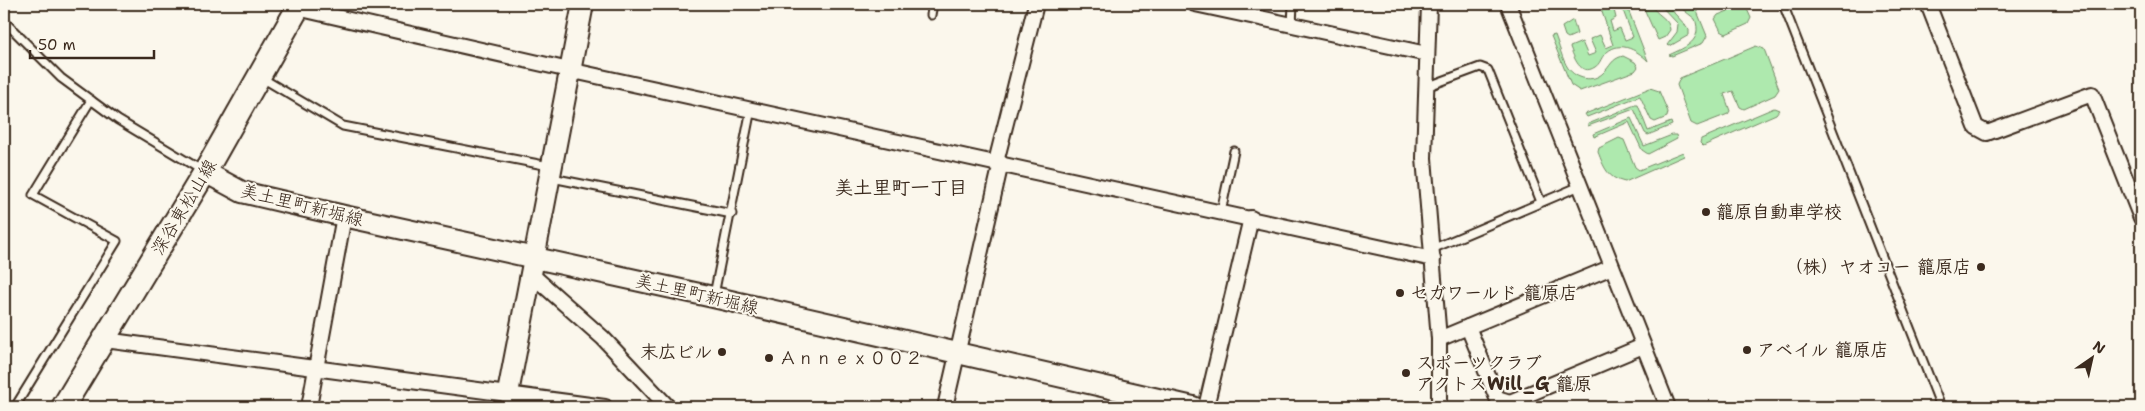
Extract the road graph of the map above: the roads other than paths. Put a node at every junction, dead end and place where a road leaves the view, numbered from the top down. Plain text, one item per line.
1 (583, 4) edge
2 (933, 4) edge
3 (1036, 4) edge
4 (1194, 4) edge
5 (1293, 4) edge
6 (1429, 4) edge
7 (1508, 4) edge
8 (1783, 4) edge
9 (1928, 4) edge
10 (299, 6) edge
11 (931, 15) dead end
12 (4, 21) edge
13 (1292, 25) junction
14 (1428, 54) junction
15 (569, 70) junction
16 (259, 76) junction
17 (1425, 87) junction
18 (91, 100) junction
19 (751, 109) junction
20 (1234, 151) dead end
21 (998, 162) junction
22 (205, 172) junction
23 (550, 172) junction
24 (1580, 186) junction
25 (1541, 202) junction
26 (1221, 212) junction
27 (732, 214) junction
28 (344, 216) junction
29 (1251, 218) junction
30 (2141, 218) edge
31 (1432, 254) junction
32 (532, 266) junction
33 (1612, 267) junction
34 (713, 297) junction
35 (1468, 327) junction
36 (1438, 339) junction
37 (105, 340) junction
38 (1643, 346) junction
39 (956, 354) junction
40 (316, 369) junction
41 (507, 400) edge
42 (15, 407) edge
43 (63, 407) edge
44 (309, 407) edge
45 (605, 407) edge
46 (668, 407) edge
47 (945, 407) edge
48 (1193, 407) edge
49 (1206, 407) edge
50 (1440, 407) edge
51 (1668, 407) edge
52 (1941, 407) edge

1 - 15 main road
2 - 11 lane
3 - 21 street
4 - 13 street
5 - 13 lane
6 - 14 street
7 - 24 street
8 - 52 lane
9 - 30 street
10 - 15 street
10 - 16 main road, 深谷東松山線
12 - 18 lane
13 - 14 street
14 - 17 street
15 - 19 street
15 - 23 main road
16 - 22 main road, 深谷東松山線
16 - 23 lane
17 - 25 lane
17 - 31 street
18 - 22 lane
18 - 42 lane
19 - 21 street
19 - 27 lane
20 - 26 lane
21 - 26 street
21 - 39 street
22 - 28 main road, 美土里町新堀線
22 - 37 main road, 深谷東松山線
23 - 27 lane
23 - 32 main road
24 - 25 lane
24 - 33 street
25 - 31 lane
26 - 29 street
27 - 34 lane
28 - 32 main road, 美土里町新堀線
28 - 40 street
29 - 31 street
29 - 49 street
31 - 36 street
32 - 34 main road, 美土里町新堀線
32 - 41 main road
32 - 46 street
33 - 35 street
33 - 38 street
34 - 39 main road, 美土里町新堀線
35 - 36 street
35 - 38 street
36 - 50 street
37 - 40 street
37 - 43 main road, 深谷東松山線
38 - 51 street
39 - 47 street
39 - 48 main road, 美土里町新堀線
40 - 41 street
40 - 44 street
41 - 45 street

